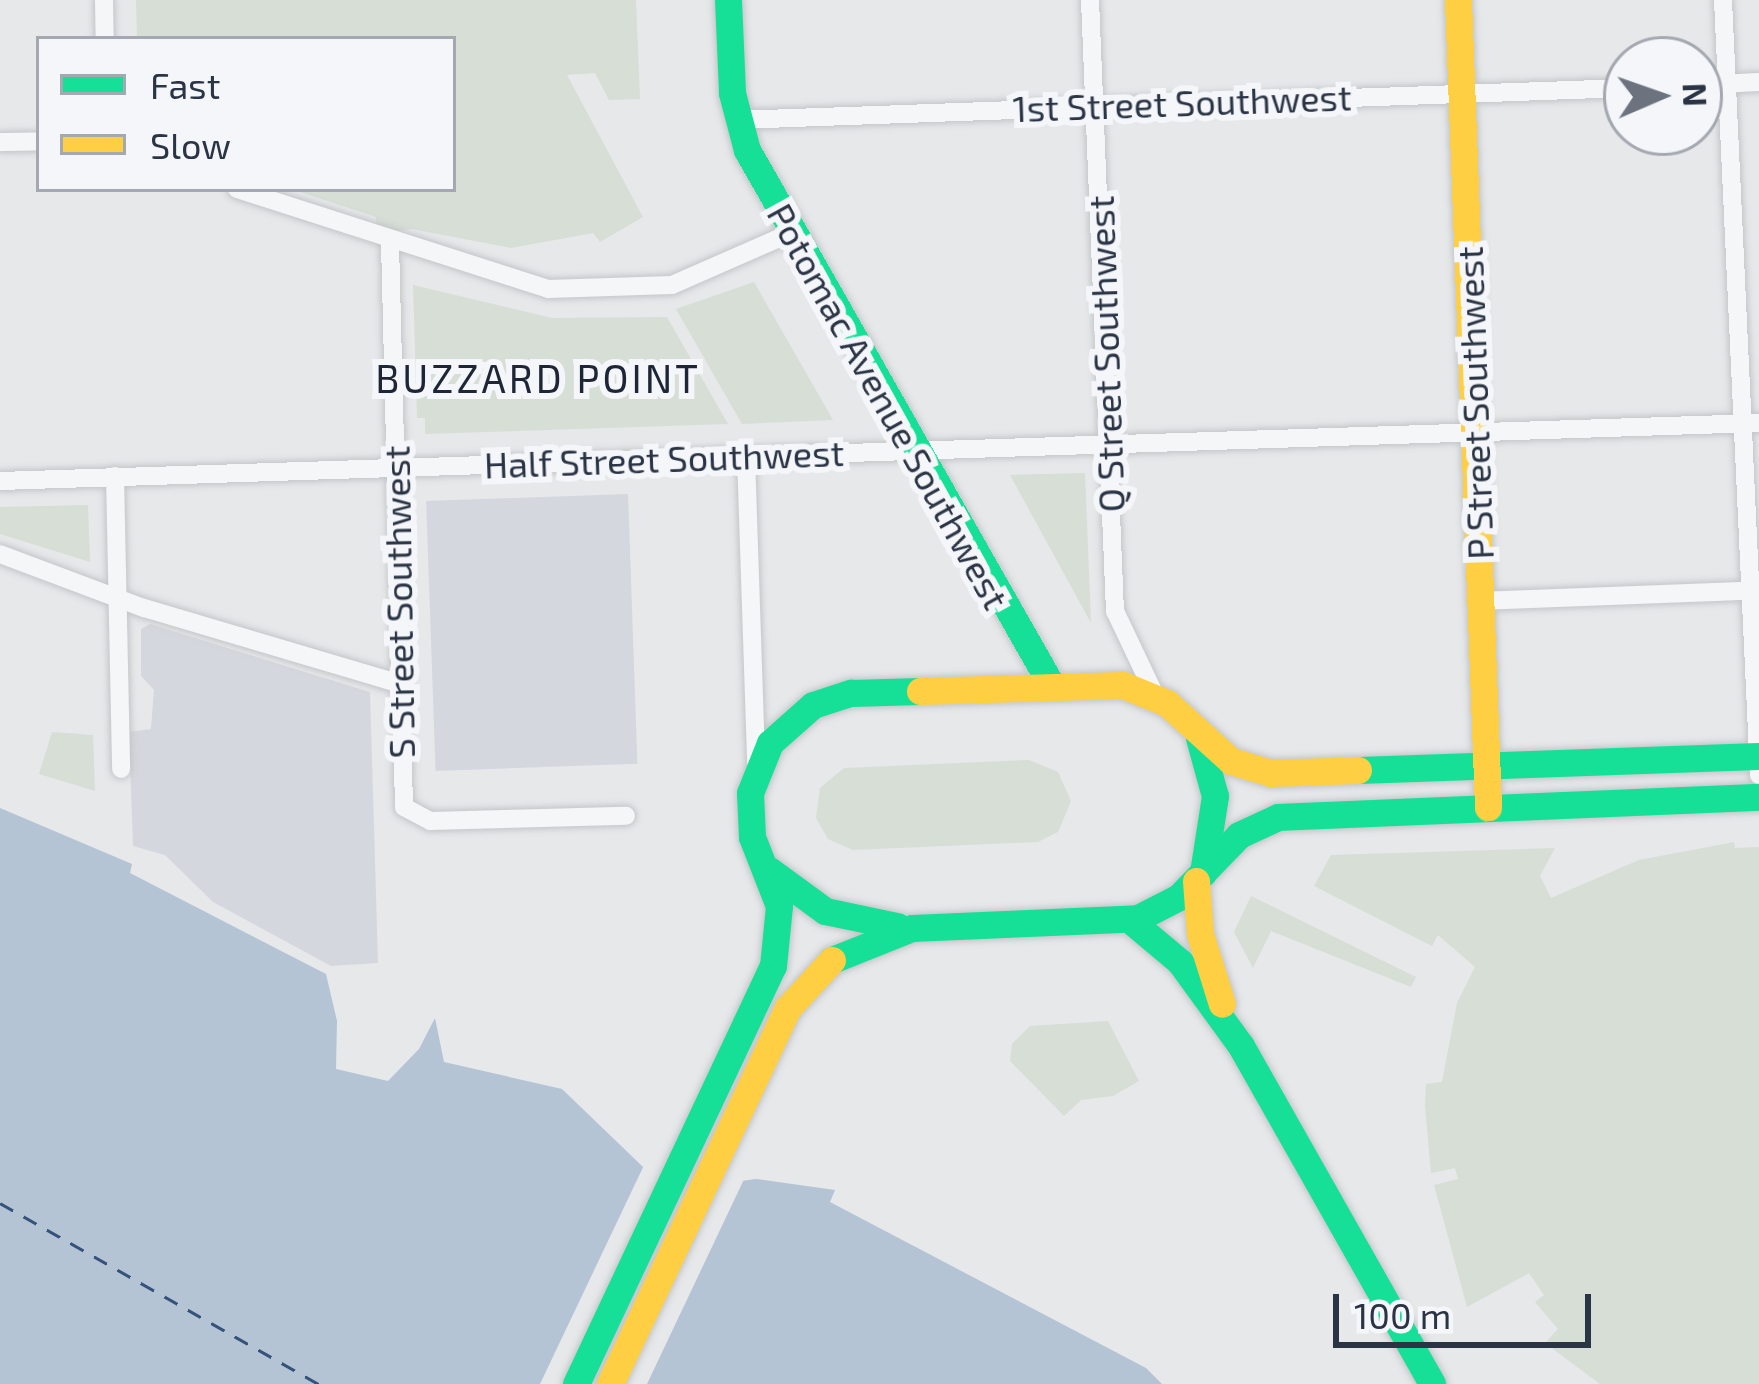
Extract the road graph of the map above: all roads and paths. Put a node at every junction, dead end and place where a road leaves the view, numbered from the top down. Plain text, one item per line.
1 (104, 0) edge
2 (728, 0) edge
3 (1090, 0) edge
4 (1458, 0) edge
5 (1723, 0) edge
6 (105, 36) edge
7 (1759, 82) edge
8 (1723, 84) edge
9 (1726, 84) junction
10 (1603, 89) edge
11 (1463, 92) junction
12 (1095, 105) junction
13 (737, 120) junction
14 (36, 141) edge
15 (0, 142) edge
16 (246, 192) edge
17 (793, 232) junction
18 (390, 242) junction
19 (1759, 422) edge
20 (1738, 423) junction
21 (1475, 432) junction
22 (1108, 444) junction
23 (914, 451) junction
24 (746, 456) junction
25 (394, 467) junction
26 (115, 476) junction
27 (0, 481) edge
28 (0, 554) edge
29 (1745, 591) junction
30 (118, 598) junction
31 (1481, 601) junction
32 (400, 684) junction
33 (1052, 686) junction
34 (1157, 697) junction
35 (1195, 728) junction
36 (1759, 756) edge
37 (1486, 765) junction
38 (756, 768) junction
39 (121, 769) dead end
40 (1759, 775) edge
41 (1759, 797) edge
42 (1488, 807) junction
43 (626, 816) dead end
44 (765, 866) junction
45 (1199, 877) junction
46 (1130, 920) junction
47 (912, 928) junction
48 (1241, 1046) junction
49 (577, 1384) edge
50 (610, 1384) edge
51 (1432, 1384) edge

1 - 6 street
2 - 13 main road
3 - 12 street, Q Street Southwest
4 - 11 main road, P Street Southwest
5 - 9 street
7 - 9 street
8 - 9 street
9 - 20 street
10 - 11 street, 1st Street Southwest
11 - 12 street, 1st Street Southwest
11 - 21 main road, P Street Southwest
12 - 13 street, 1st Street Southwest
12 - 22 street, Q Street Southwest
13 - 17 main road, Potomac Avenue Southwest
14 - 15 street
16 - 18 street
17 - 18 street
17 - 23 main road, Potomac Avenue Southwest
18 - 25 street, S Street Southwest
19 - 20 street, Half Street Southwest
20 - 21 street, Half Street Southwest
20 - 29 street
21 - 22 street, Half Street Southwest
21 - 31 main road, P Street Southwest
22 - 23 street, Half Street Southwest
22 - 34 street, Q Street Southwest
23 - 24 street, Half Street Southwest
23 - 33 main road, Potomac Avenue Southwest
24 - 25 street, Half Street Southwest
24 - 38 street
25 - 26 street, Half Street Southwest
25 - 32 street, S Street Southwest
26 - 27 street, Half Street Southwest
26 - 30 street
28 - 30 street
29 - 31 street
29 - 36 street
30 - 32 street
30 - 39 street
31 - 37 main road, P Street Southwest
32 - 43 street, S Street Southwest
33 - 34 main road
33 - 38 main road
34 - 35 main road
35 - 37 main road
35 - 45 main road
36 - 37 main road
36 - 40 street
37 - 42 main road, P Street Southwest
38 - 44 main road
41 - 42 main road
42 - 45 main road
44 - 47 main road
44 - 49 main road
45 - 46 main road
45 - 48 main road
46 - 47 main road
46 - 48 main road
47 - 50 main road
48 - 51 main road

